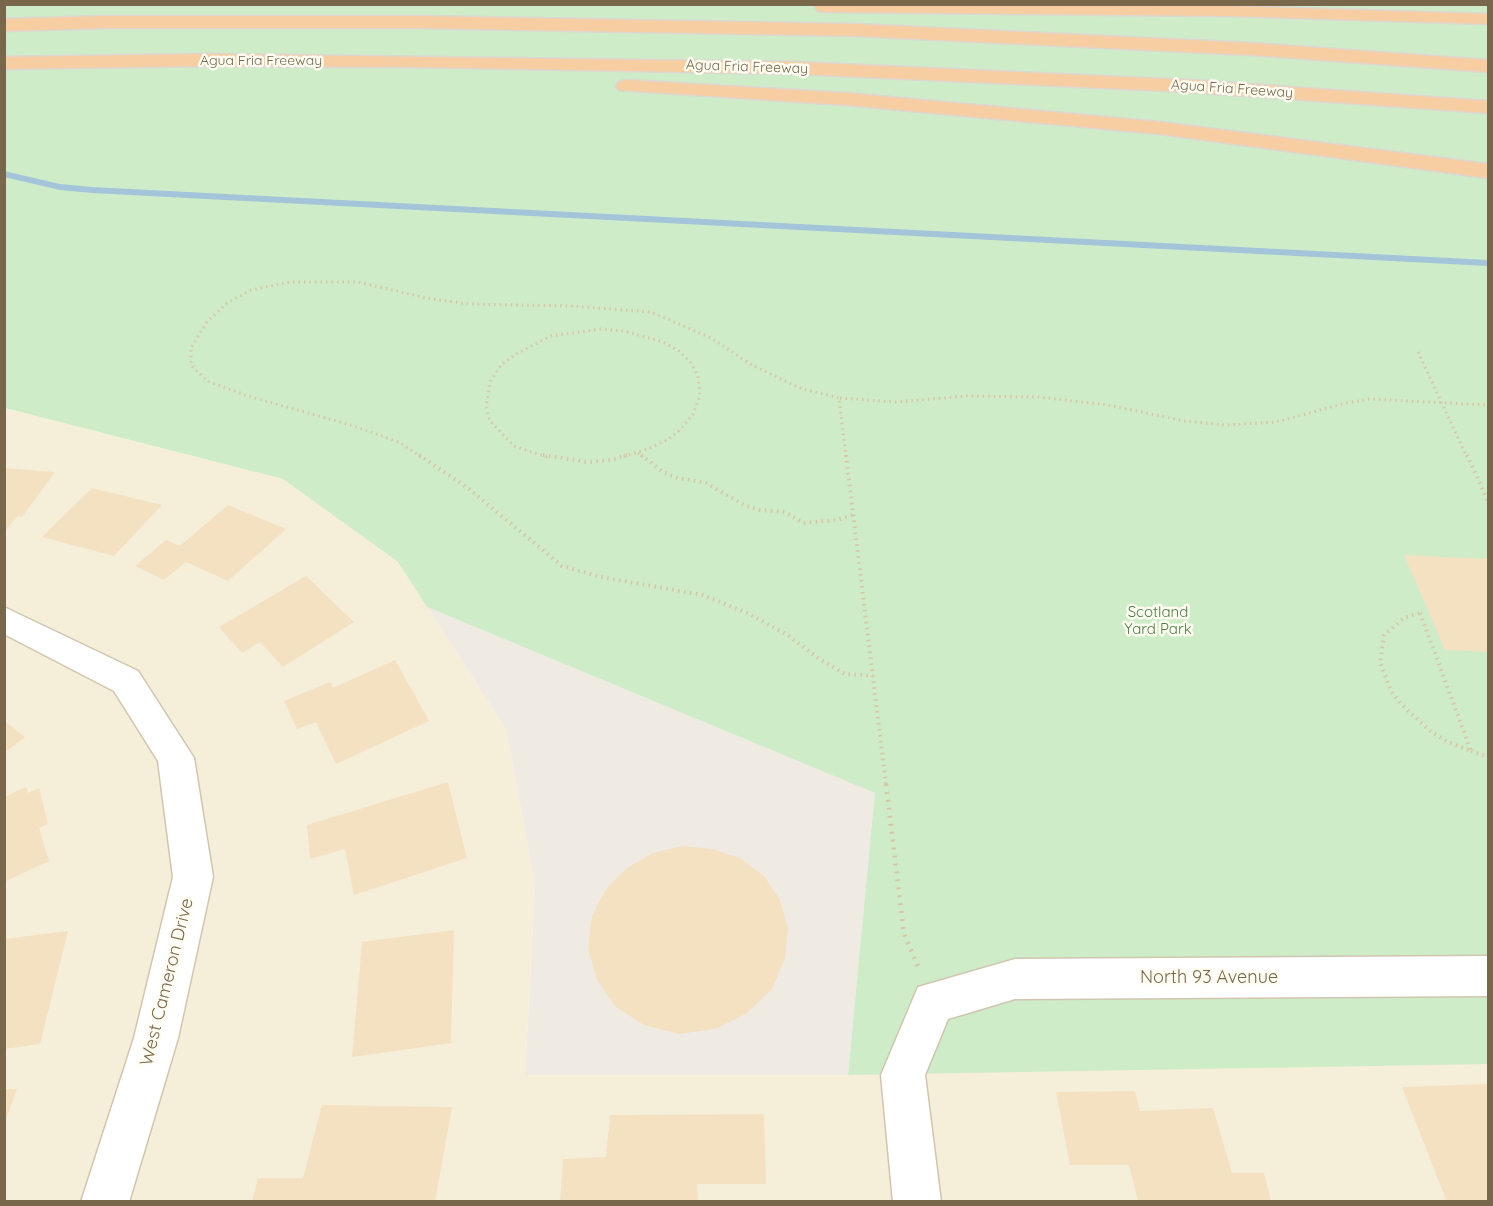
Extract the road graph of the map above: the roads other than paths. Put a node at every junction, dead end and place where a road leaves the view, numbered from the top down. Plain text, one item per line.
1 (565, 7) dead end
2 (809, 7) dead end
3 (1488, 18) edge
4 (229, 23) junction
5 (4, 25) edge
6 (206, 60) junction
7 (4, 63) edge
8 (1488, 66) edge
9 (1488, 107) edge
10 (1488, 171) edge
11 (4, 619) edge
12 (1488, 976) edge
13 (105, 1202) edge
14 (917, 1202) edge

1 - 4 highway
2 - 3 highway
4 - 5 highway
4 - 8 highway
6 - 7 highway, Agua Fria Freeway
6 - 9 highway, Agua Fria Freeway
6 - 10 highway
11 - 13 street, West Cameron Drive
12 - 14 street, North 93 Avenue

